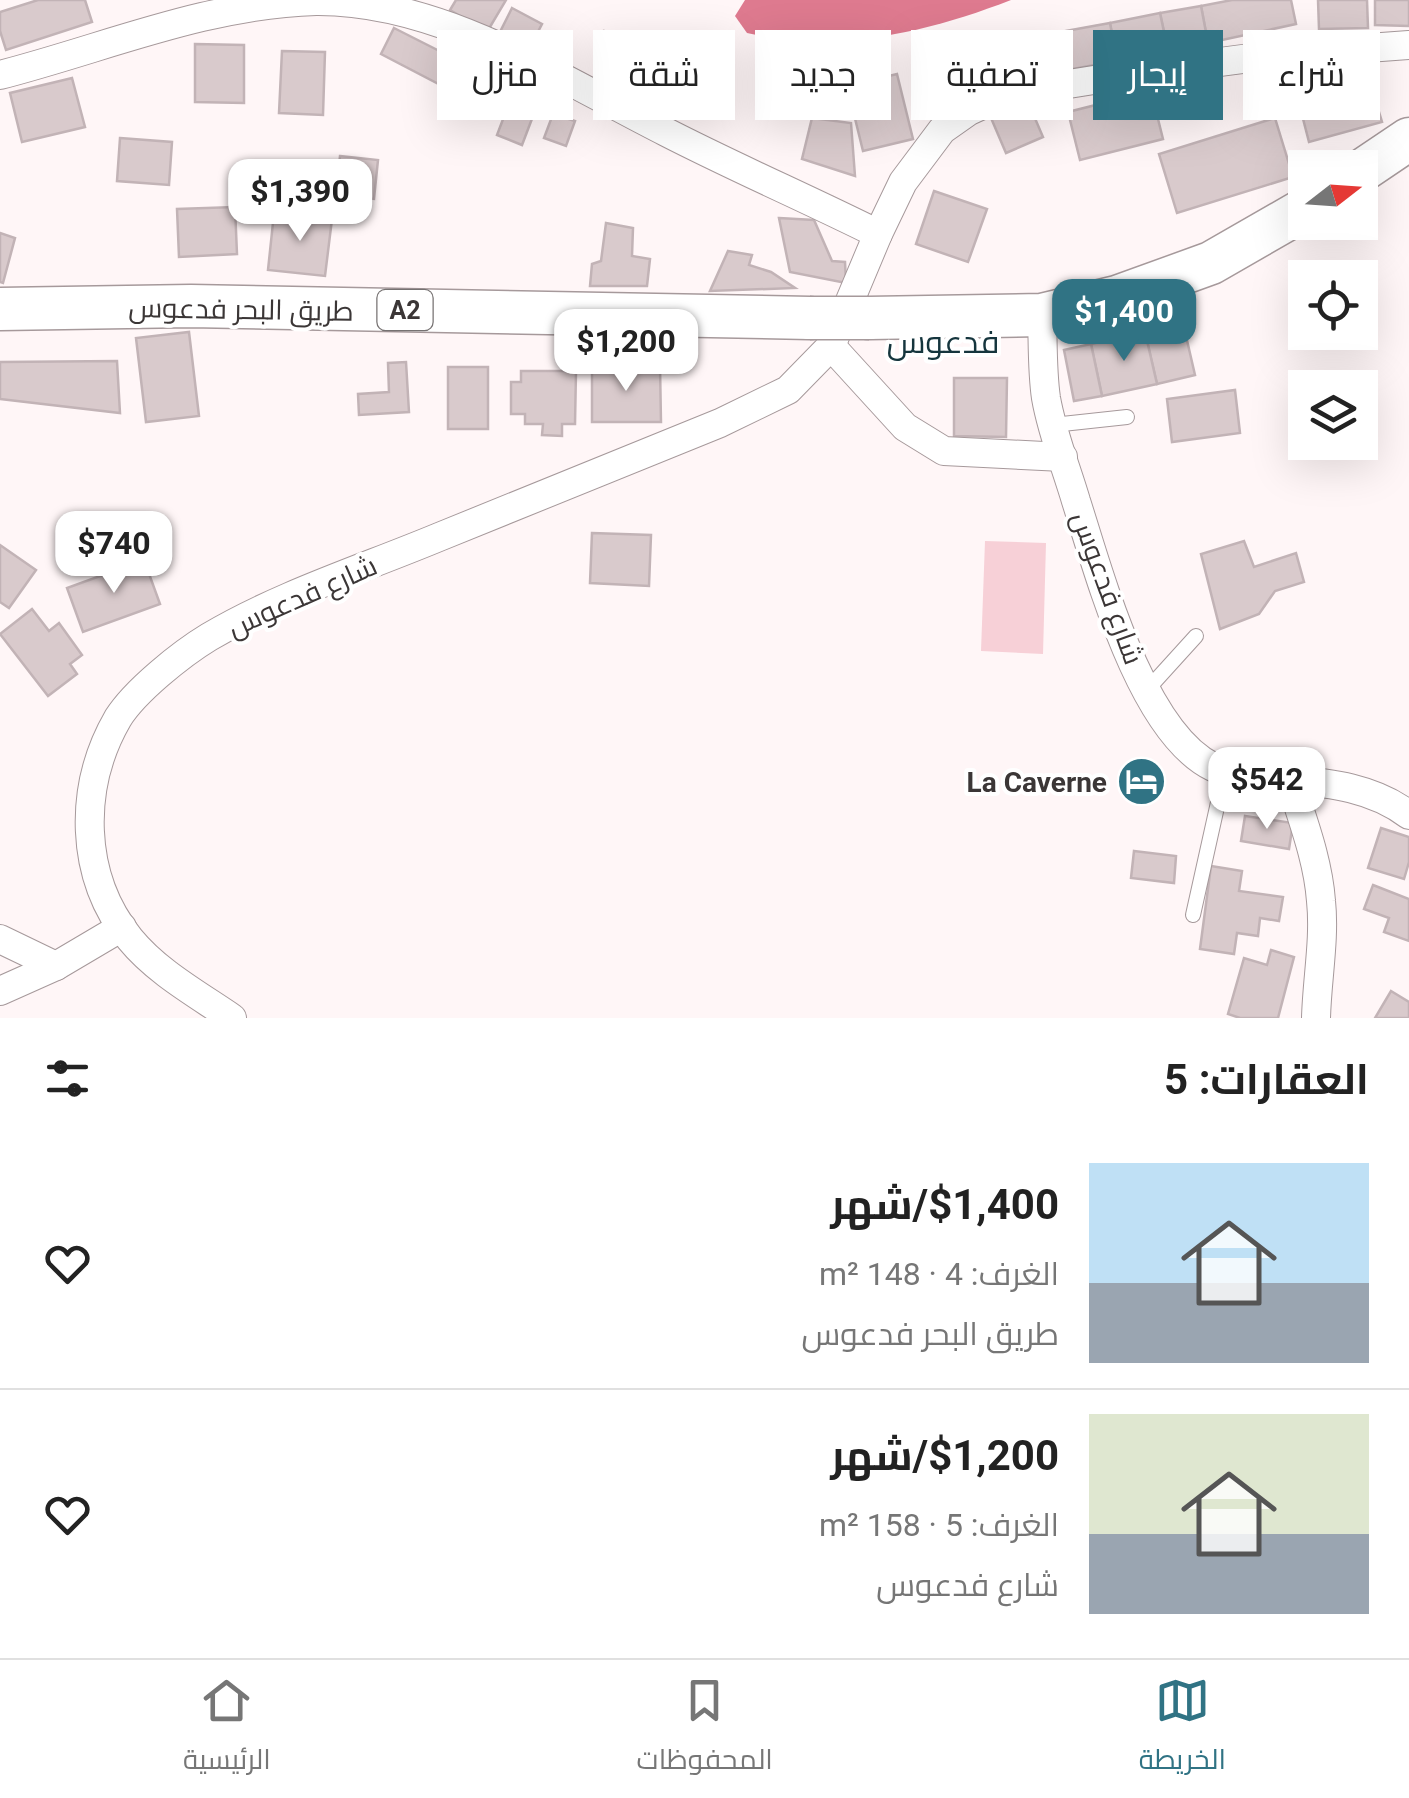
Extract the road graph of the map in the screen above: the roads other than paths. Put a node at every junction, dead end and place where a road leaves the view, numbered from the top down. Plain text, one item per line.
1 (349, 2) edge
2 (1409, 45) edge
3 (0, 75) edge
4 (1409, 139) edge
5 (1378, 160) edge
6 (1288, 218) edge
7 (878, 234) junction
8 (0, 309) edge
9 (1042, 314) junction
10 (821, 332) junction
11 (1127, 417) dead end
12 (1054, 425) junction
13 (1063, 457) junction
14 (1196, 636) dead end
15 (1148, 690) junction
16 (1225, 772) junction
17 (1290, 780) junction
18 (1409, 815) edge
19 (1194, 915) dead end
20 (122, 927) junction
21 (0, 939) edge
22 (56, 966) junction
23 (0, 990) edge
24 (232, 1018) edge
25 (1316, 1018) edge

1 - 3 street
1 - 7 street
2 - 7 street
4 - 5 main road
6 - 9 main road, طريق البحر فدعوس / A2
7 - 10 street
8 - 10 main road, طريق البحر فدعوس / A2
9 - 10 main road, طريق البحر فدعوس / A2, bridge
9 - 12 street, شارع فدعوس
10 - 13 street
10 - 20 street, شارع فدعوس
11 - 12 lane
12 - 13 street, شارع فدعوس
13 - 15 street, شارع فدعوس
14 - 15 lane
15 - 16 street, شارع فدعوس
16 - 17 street, شارع فدعوس
16 - 19 lane
17 - 18 street, شارع فدعوس
17 - 25 street
20 - 22 street
20 - 24 street, شارع فدعوس
21 - 22 street
22 - 23 street

